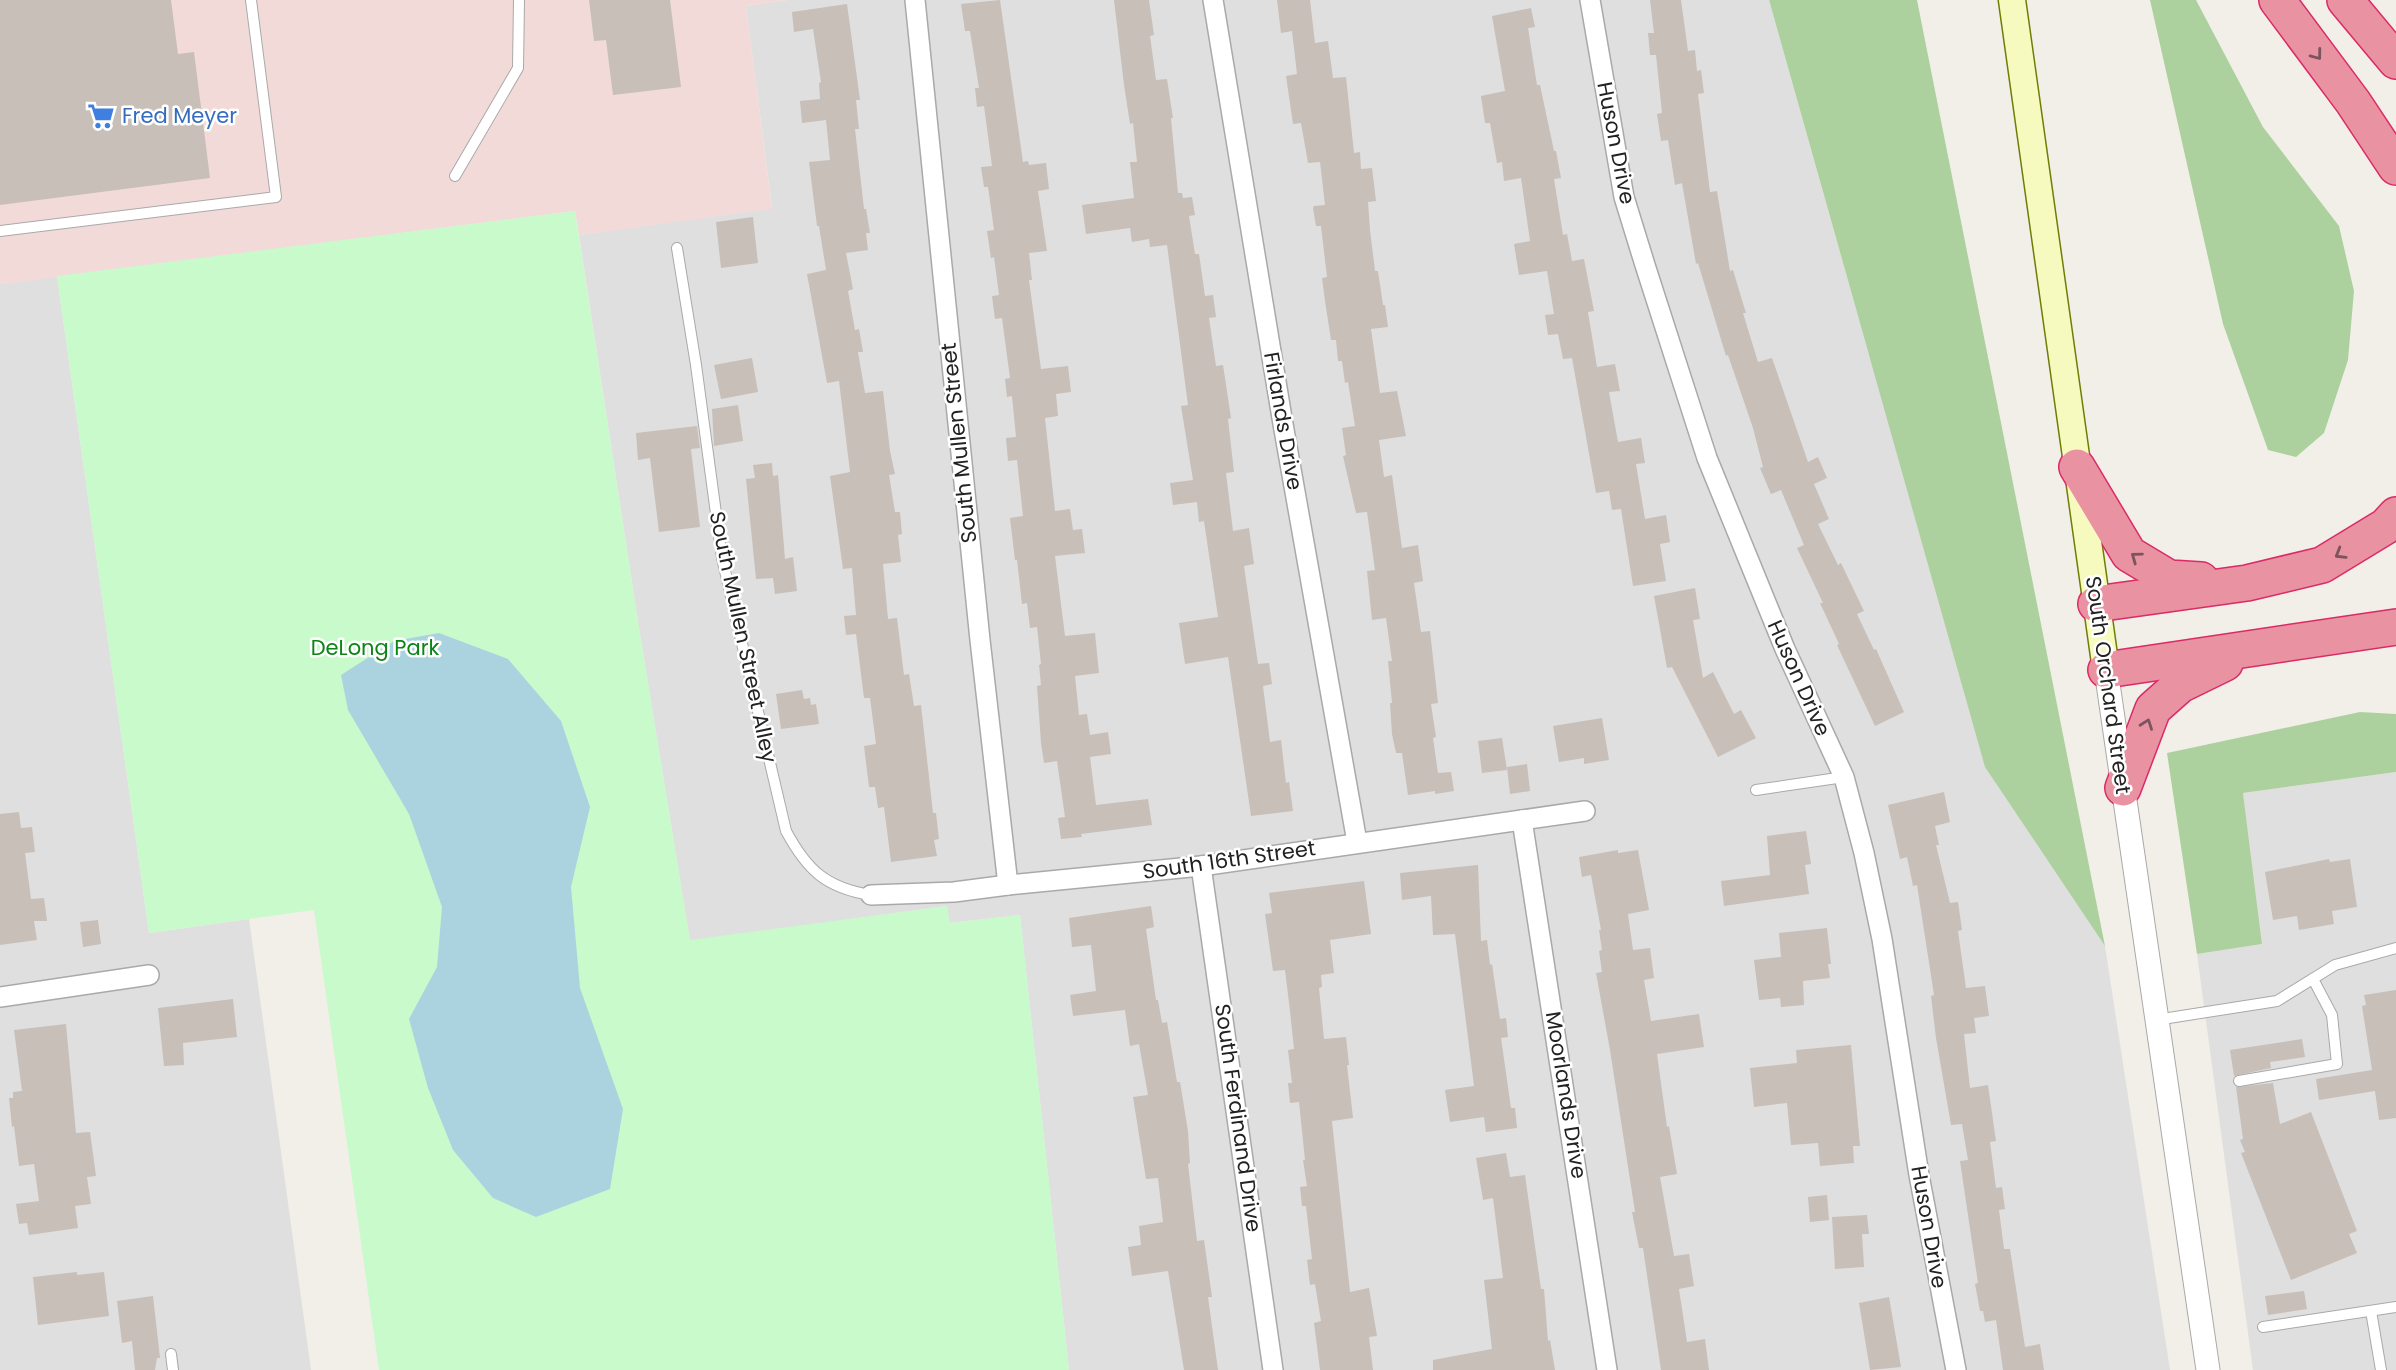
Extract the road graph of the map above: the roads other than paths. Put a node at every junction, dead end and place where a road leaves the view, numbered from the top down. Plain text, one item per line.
1 (251, 0) edge
2 (519, 0) edge
3 (915, 0) edge
4 (1213, 0) edge
5 (1590, 0) edge
6 (2012, 0) edge
7 (2277, 0) edge
8 (2345, 0) edge
9 (2396, 61) edge
10 (2396, 167) edge
11 (454, 176) dead end
12 (0, 231) edge
13 (677, 247) dead end
14 (2077, 467) junction
15 (2396, 515) edge
16 (2246, 583) junction
17 (2096, 604) junction
18 (2396, 606) edge
19 (2396, 627) edge
20 (2300, 641) junction
21 (2256, 648) junction
22 (2106, 670) junction
23 (1844, 777) junction
24 (2123, 788) junction
25 (1756, 790) dead end
26 (1585, 811) dead end
27 (1522, 820) junction
28 (1357, 842) junction
29 (1201, 866) junction
30 (1008, 885) junction
31 (871, 895) joint
32 (2396, 948) edge
33 (149, 975) dead end
34 (2314, 979) junction
35 (0, 997) edge
36 (2156, 1020) junction
37 (2239, 1081) dead end
38 (2396, 1307) edge
39 (2371, 1311) junction
40 (2263, 1327) dead end
41 (171, 1354) dead end
42 (173, 1370) edge
43 (1273, 1370) edge
44 (1607, 1370) edge
45 (1956, 1370) edge
46 (2208, 1370) edge
47 (2381, 1370) edge

1 - 12 lane
2 - 11 lane
3 - 30 street, South Mullen Street
4 - 28 street, Firlands Drive
5 - 23 street, Huson Drive
6 - 14 main road, South Orchard Street
7 -> 10 highway
8 - 9 highway
13 - 31 lane, South Mullen Street Alley
16 -> 14 highway
14 - 17 main road, South Orchard Street
15 -> 16 highway
16 - 17 highway
17 - 22 main road, South Orchard Street
18 - 20 highway
19 - 20 highway
20 - 21 highway
21 - 22 highway
24 -> 21 highway
22 - 24 street, South Orchard Street
23 - 25 lane
23 - 45 street, Huson Drive
24 - 36 street, South Orchard Street
26 - 27 street, South 16th Street
27 - 28 street, South 16th Street
27 - 44 street, Moorlands Drive
28 - 29 street, South 16th Street
29 - 30 street, South 16th Street
29 - 43 street, South Ferdinand Drive
30 - 31 street, South 16th Street
32 - 34 lane
33 - 35 street
34 - 36 lane
34 - 37 lane
36 - 46 street, South Orchard Street
38 - 39 lane
39 - 40 lane
39 - 47 lane
41 - 42 lane

